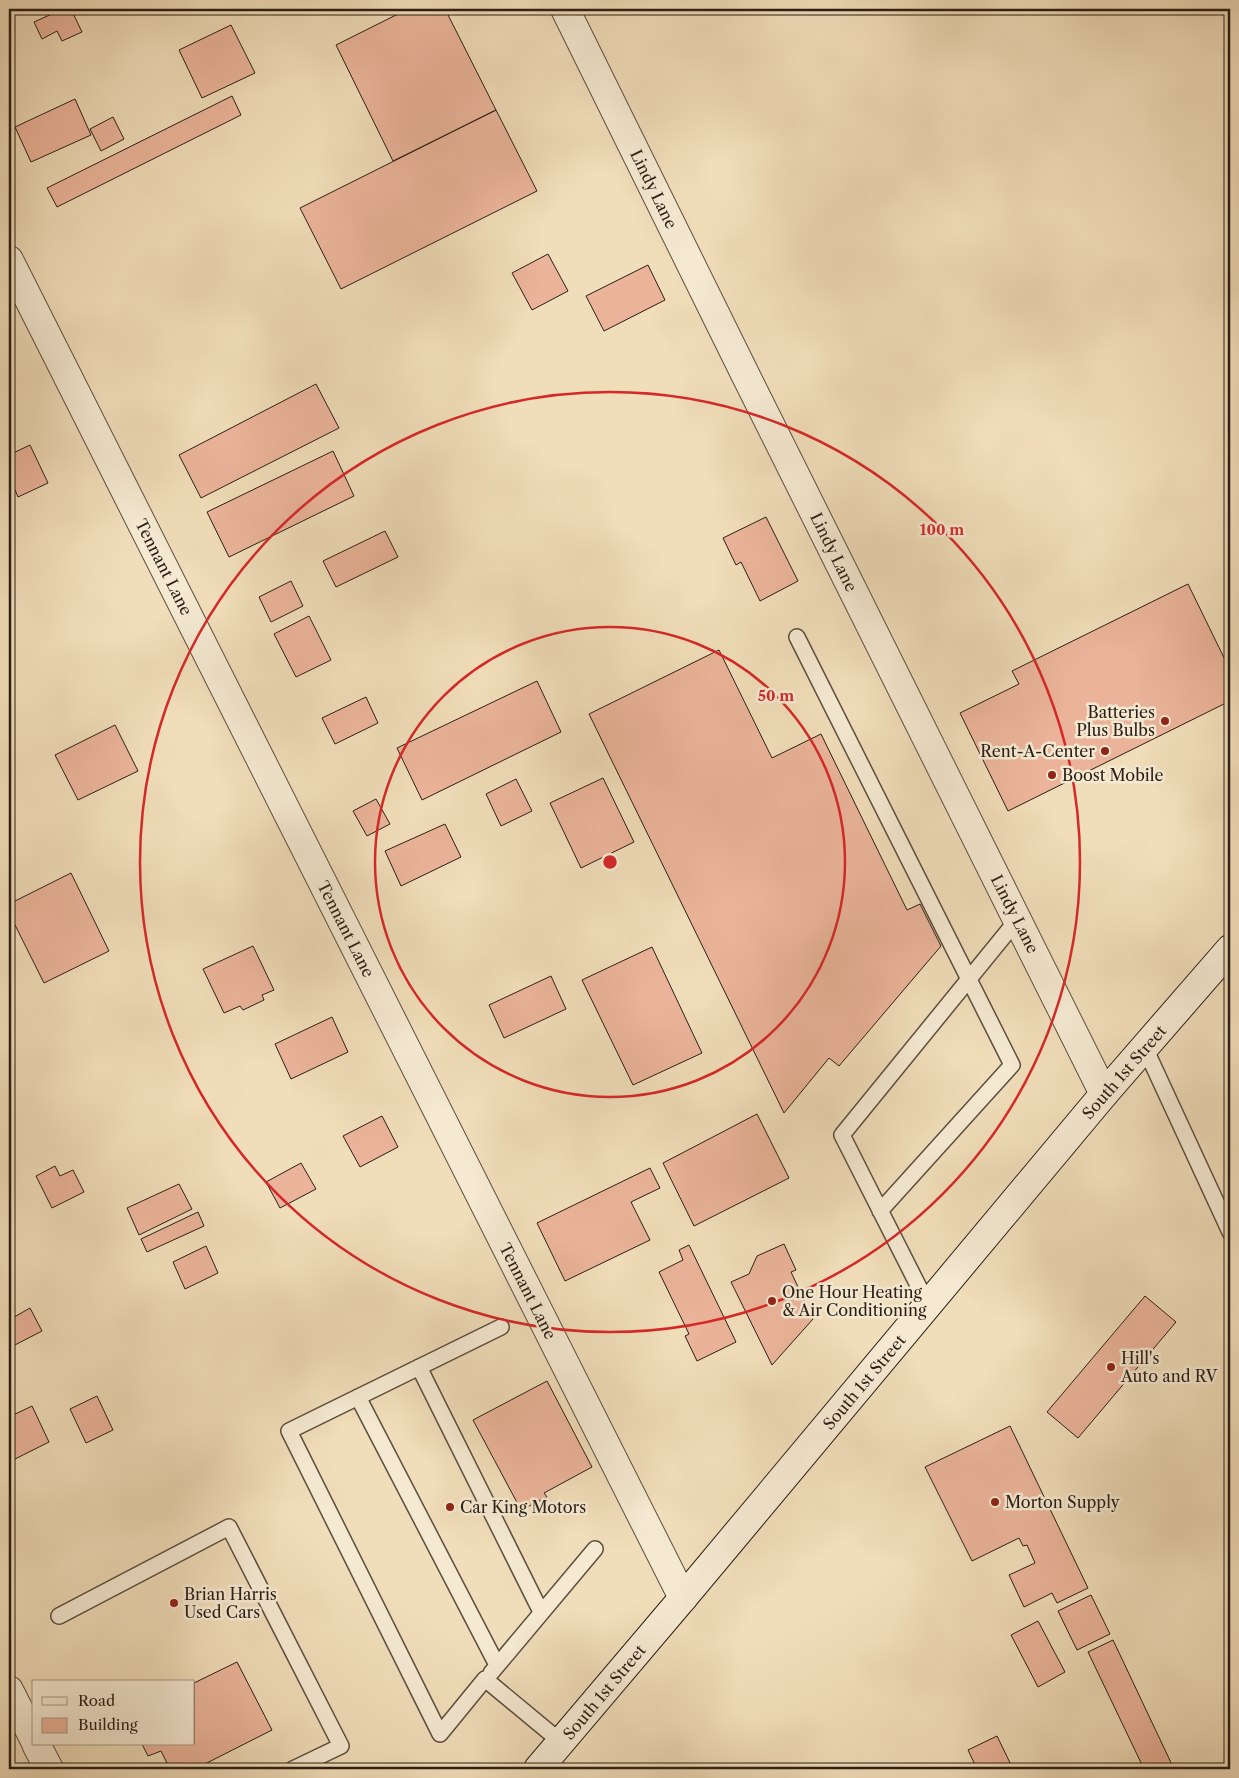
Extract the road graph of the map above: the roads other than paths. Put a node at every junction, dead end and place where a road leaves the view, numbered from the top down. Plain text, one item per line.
1 (566, 9) edge
2 (9, 260) edge
3 (797, 637) dead end
4 (1017, 920) junction
5 (1230, 949) edge
6 (969, 980) junction
7 (1144, 1048) junction
8 (1104, 1094) junction
9 (1225, 1208) edge
10 (880, 1211) junction
11 (1230, 1232) edge
12 (928, 1305) junction
13 (501, 1327) dead end
14 (419, 1367) junction
15 (358, 1397) junction
16 (595, 1549) dead end
17 (683, 1598) junction
18 (541, 1612) junction
19 (58, 1616) dead end
20 (497, 1665) junction
21 (485, 1679) junction
22 (9, 1690) edge
23 (32, 1735) edge
24 (561, 1742) junction
25 (37, 1746) edge
26 (49, 1769) edge
27 (293, 1769) edge
28 (538, 1769) edge

1 - 4 street, Lindy Lane
2 - 17 street, Tennant Lane
3 - 6 lane
4 - 6 lane
4 - 8 street, Lindy Lane
5 - 7 street, South 1st Street
6 - 10 lane
6 - 10 lane
7 - 8 street, South 1st Street
7 - 9 lane
8 - 12 street, South 1st Street
9 - 11 lane
10 - 12 lane
12 - 17 street, South 1st Street
13 - 14 lane
14 - 15 lane
14 - 18 lane
15 - 20 lane
15 - 21 lane
16 - 18 lane
17 - 24 street, South 1st Street
18 - 20 lane
19 - 27 lane
20 - 21 lane
21 - 24 lane
22 - 23 street
24 - 28 street, South 1st Street
25 - 26 street

